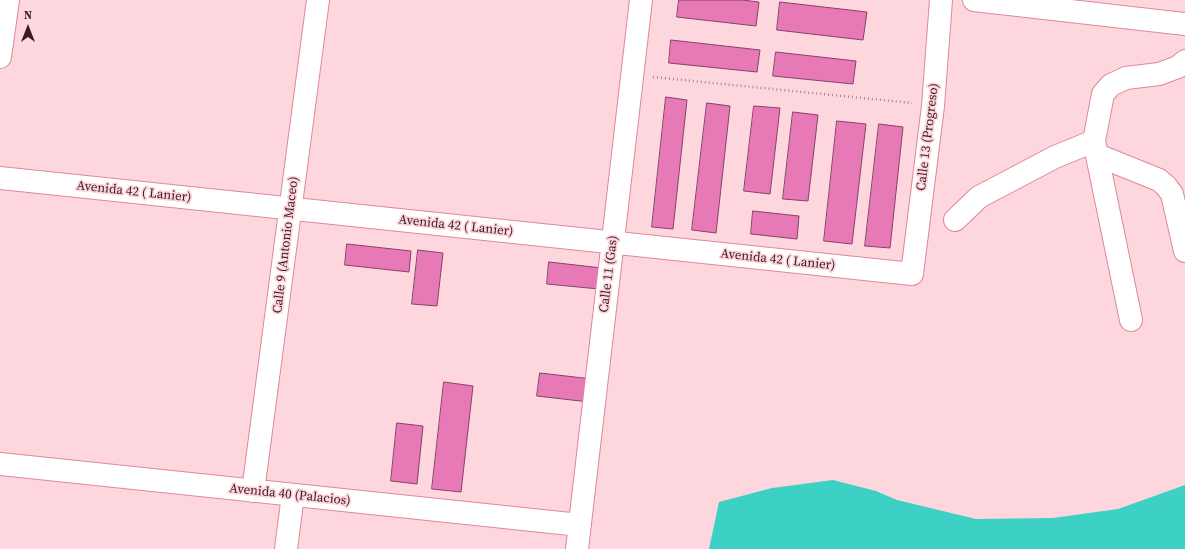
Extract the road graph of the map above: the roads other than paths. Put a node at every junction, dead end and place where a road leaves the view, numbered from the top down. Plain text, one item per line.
1 (8, 0) edge
2 (318, 0) edge
3 (641, 0) edge
4 (941, 0) edge
5 (974, 0) edge
6 (1185, 24) edge
7 (0, 57) edge
8 (1185, 61) edge
9 (1096, 148) junction
10 (0, 178) edge
11 (290, 208) junction
12 (955, 220) dead end
13 (612, 242) junction
14 (1185, 251) edge
15 (912, 274) joint
16 (1131, 320) dead end
17 (0, 464) edge
18 (254, 491) junction
19 (293, 495) junction
20 (580, 525) junction
21 (286, 549) edge
22 (577, 549) edge

1 - 7 street
2 - 11 street, Calle 9 (Antonio Maceo)
3 - 13 street, Calle 11 (Gas)
4 - 15 street, Calle 13 (Progreso)
5 - 6 street
8 - 9 street
9 - 12 street
9 - 14 street
9 - 16 street
10 - 11 street, Avenida 42 ( Lanier)
11 - 13 street, Avenida 42 ( Lanier)
11 - 18 street, Calle 9 (Antonio Maceo)
13 - 15 street, Avenida 42 ( Lanier)
13 - 20 street, Calle 11 (Gas)
17 - 18 street, Avenida 40 (Palacios)
18 - 19 street, Avenida 40 (Palacios)
19 - 20 street, Avenida 40 (Palacios)
19 - 21 street
20 - 22 street, Calle 11 (Gas)

